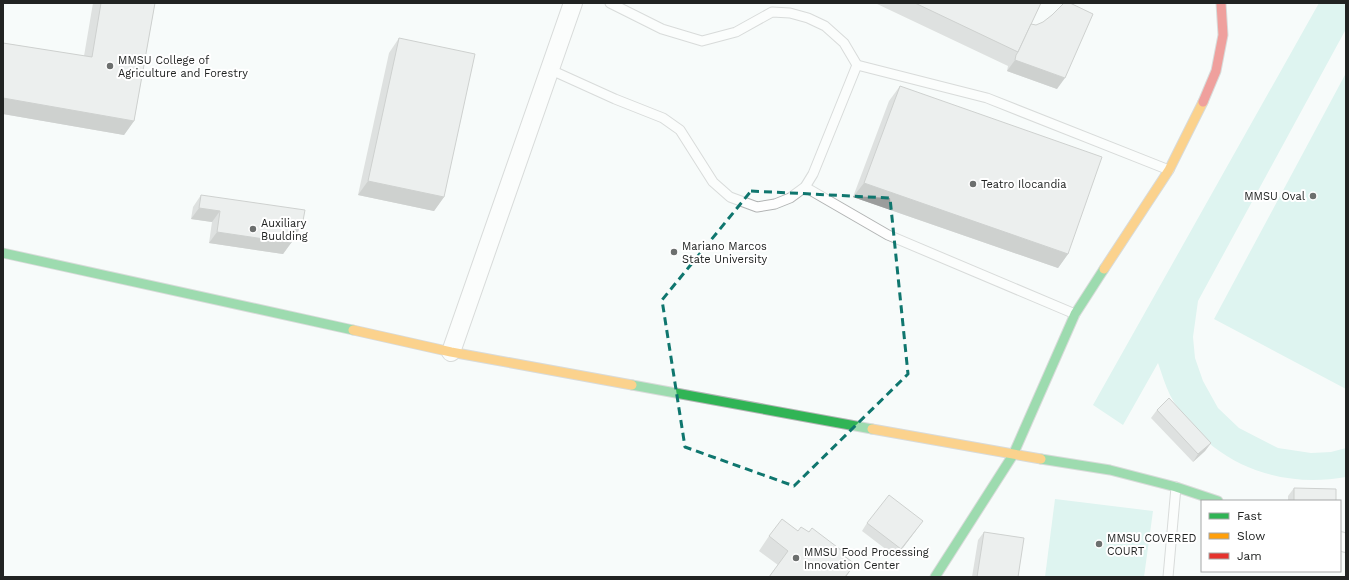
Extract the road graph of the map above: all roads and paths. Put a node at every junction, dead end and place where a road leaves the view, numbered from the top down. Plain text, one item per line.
1 (573, 3) edge
2 (610, 3) edge
3 (1221, 3) edge
4 (857, 65) junction
5 (551, 70) junction
6 (1169, 170) junction
7 (805, 187) junction
8 (3, 253) edge
9 (1075, 314) junction
10 (451, 352) junction
11 (1013, 455) junction
12 (1176, 487) junction
13 (1215, 500) edge
14 (935, 577) edge
15 (1168, 577) edge

1 - 5 street
2 - 4 lane
3 - 6 street
4 - 6 lane
4 - 7 lane
5 - 7 lane
5 - 10 street
6 - 9 street
7 - 9 lane
8 - 10 street
9 - 11 street
10 - 11 street
11 - 12 street
11 - 14 street
12 - 13 street
12 - 15 lane

